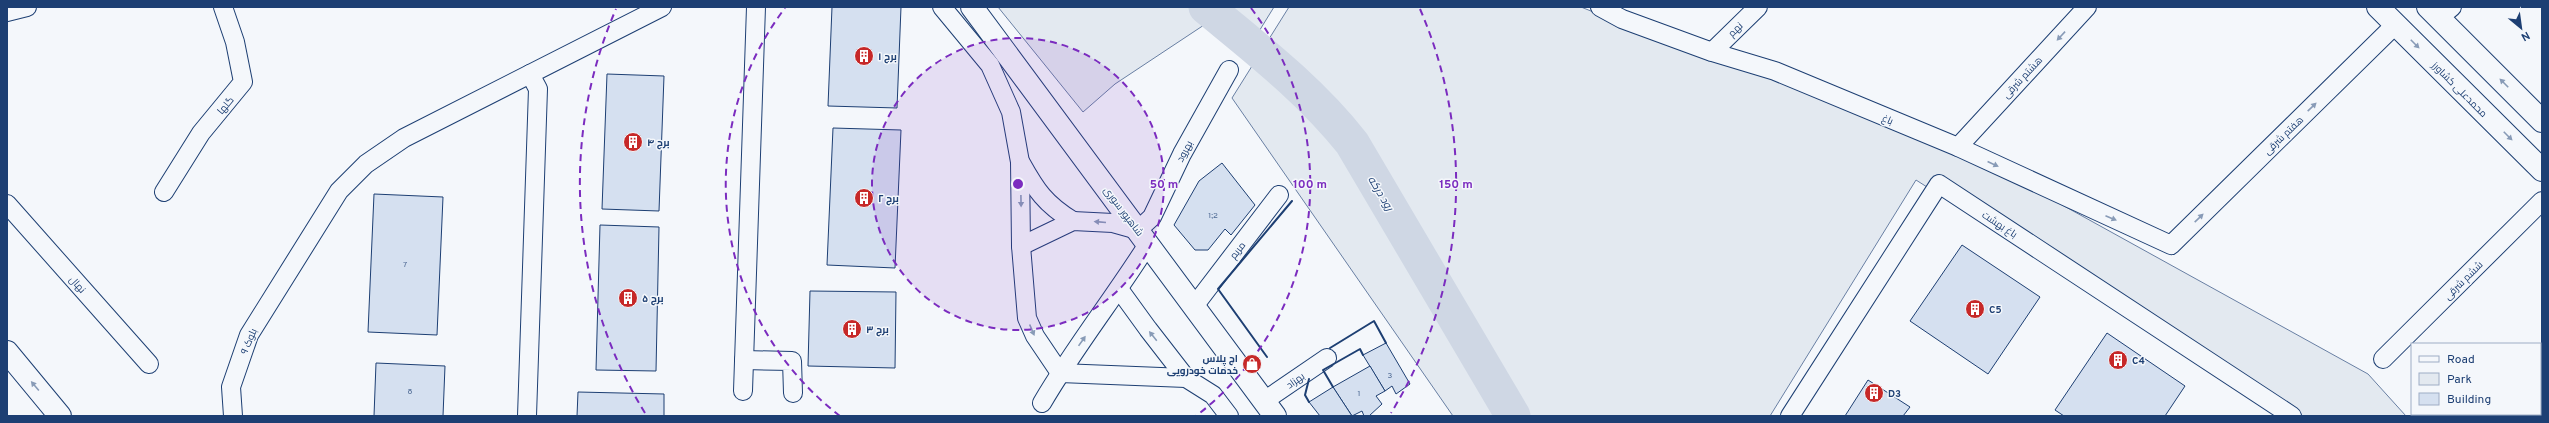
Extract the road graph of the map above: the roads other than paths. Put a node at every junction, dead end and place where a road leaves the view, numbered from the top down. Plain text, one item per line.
1 (27, 7) edge
2 (223, 7) edge
3 (662, 7) edge
4 (756, 7) edge
5 (942, 7) edge
6 (972, 7) edge
7 (1600, 7) edge
8 (1758, 7) edge
9 (2087, 7) edge
10 (2378, 7) edge
11 (2439, 11) edge
12 (7, 12) edge
13 (2395, 25) junction
14 (1712, 52) junction
15 (1229, 70) dead end
16 (530, 74) junction
17 (2541, 117) edge
18 (1958, 147) junction
19 (1020, 162) junction
20 (2542, 170) edge
21 (164, 192) dead end
22 (1279, 195) dead end
23 (2542, 201) edge
24 (7, 204) edge
25 (1073, 221) junction
26 (1143, 237) junction
27 (2171, 245) joint
28 (1021, 246) junction
29 (1119, 289) junction
30 (1195, 305) junction
31 (7, 352) edge
32 (1327, 358) dead end
33 (2383, 359) dead end
34 (744, 360) junction
35 (149, 364) dead end
36 (1060, 373) junction
37 (1186, 378) junction
38 (743, 391) dead end
39 (793, 393) dead end
40 (1042, 403) dead end
41 (1270, 408) edge
42 (60, 416) edge
43 (234, 416) edge
44 (527, 416) edge
45 (1229, 416) edge
46 (1790, 416) edge
47 (2292, 416) edge

1 - 12 street
2 - 21 street, گلها
3 - 16 street, بلوک ۹
4 - 34 street
5 - 19 street
6 - 26 main road, شاهپور سوری
7 - 14 street, باغ
8 - 14 street, نهم
9 -> 18 street, هشتم شرقی
10 - 13 main road, محمدعلی کشاورز
17 -> 11 main road
13 -> 20 main road, محمدعلی کشاورز
27 -> 13 street, هفتم شرقی
14 - 18 street, باغ
15 - 26 street, بهرود
16 - 43 street, بلوک ۹
16 - 44 street
18 -> 27 street, باغ
19 - 25 street
19 -> 28 street
22 - 30 street, مریم
23 - 33 street, ششم شرقی
24 - 35 street, نهال
26 -> 25 street
25 - 28 street
26 - 29 street, بهرود
26 - 30 main road, شاهپور سوری
28 -> 36 street
36 -> 29 street, بهرود
37 -> 29 street
30 - 41 main road, شاهپور سوری
42 -> 31 main road
32 - 41 street, بهزاد
34 - 38 street
34 - 39 street
36 - 37 street
36 - 40 street, بهرود
37 - 45 street
46 - 47 street, باغ بهشت

